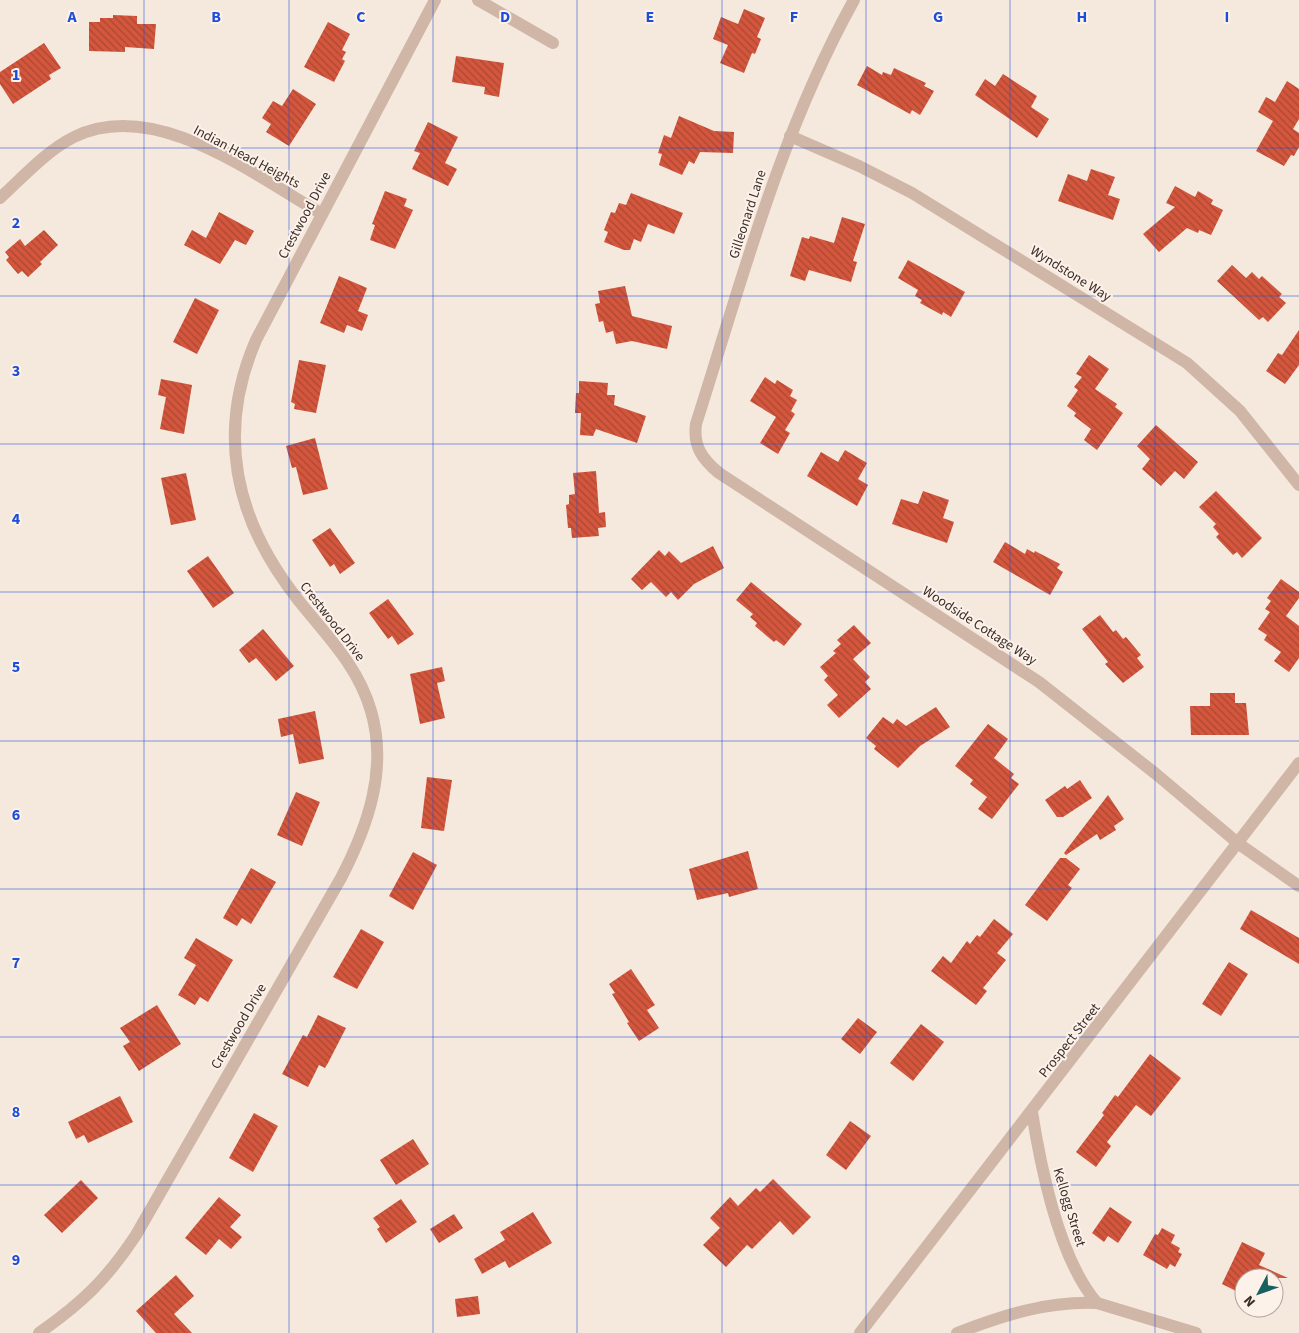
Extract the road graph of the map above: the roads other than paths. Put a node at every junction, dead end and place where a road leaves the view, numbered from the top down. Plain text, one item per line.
1 (435, 0) edge
2 (478, 0) edge
3 (854, 0) edge
4 (553, 43) dead end
5 (790, 136) junction
6 (0, 198) edge
7 (322, 214) junction
8 (696, 445) joint
9 (1299, 485) edge
10 (1299, 763) edge
11 (1238, 844) junction
12 (1299, 886) edge
13 (1032, 1112) junction
14 (1097, 1303) junction
15 (39, 1333) edge
16 (860, 1333) edge
17 (957, 1333) edge
18 (1196, 1333) edge

1 - 7 street, Crestwood Drive
2 - 4 street
3 - 5 street, Gilleonard Lane
5 - 8 street, Gilleonard Lane
5 - 9 street, Wyndstone Way
6 - 7 street, Indian Head Heights
7 - 15 street, Crestwood Drive
8 - 11 street, Woodside Cottage Way
10 - 11 street, Prospect Street
11 - 12 street, Woodside Cottage Way
11 - 13 street, Prospect Street
13 - 14 street, Kellogg Street
13 - 16 street, Prospect Street
14 - 17 street
14 - 18 street

